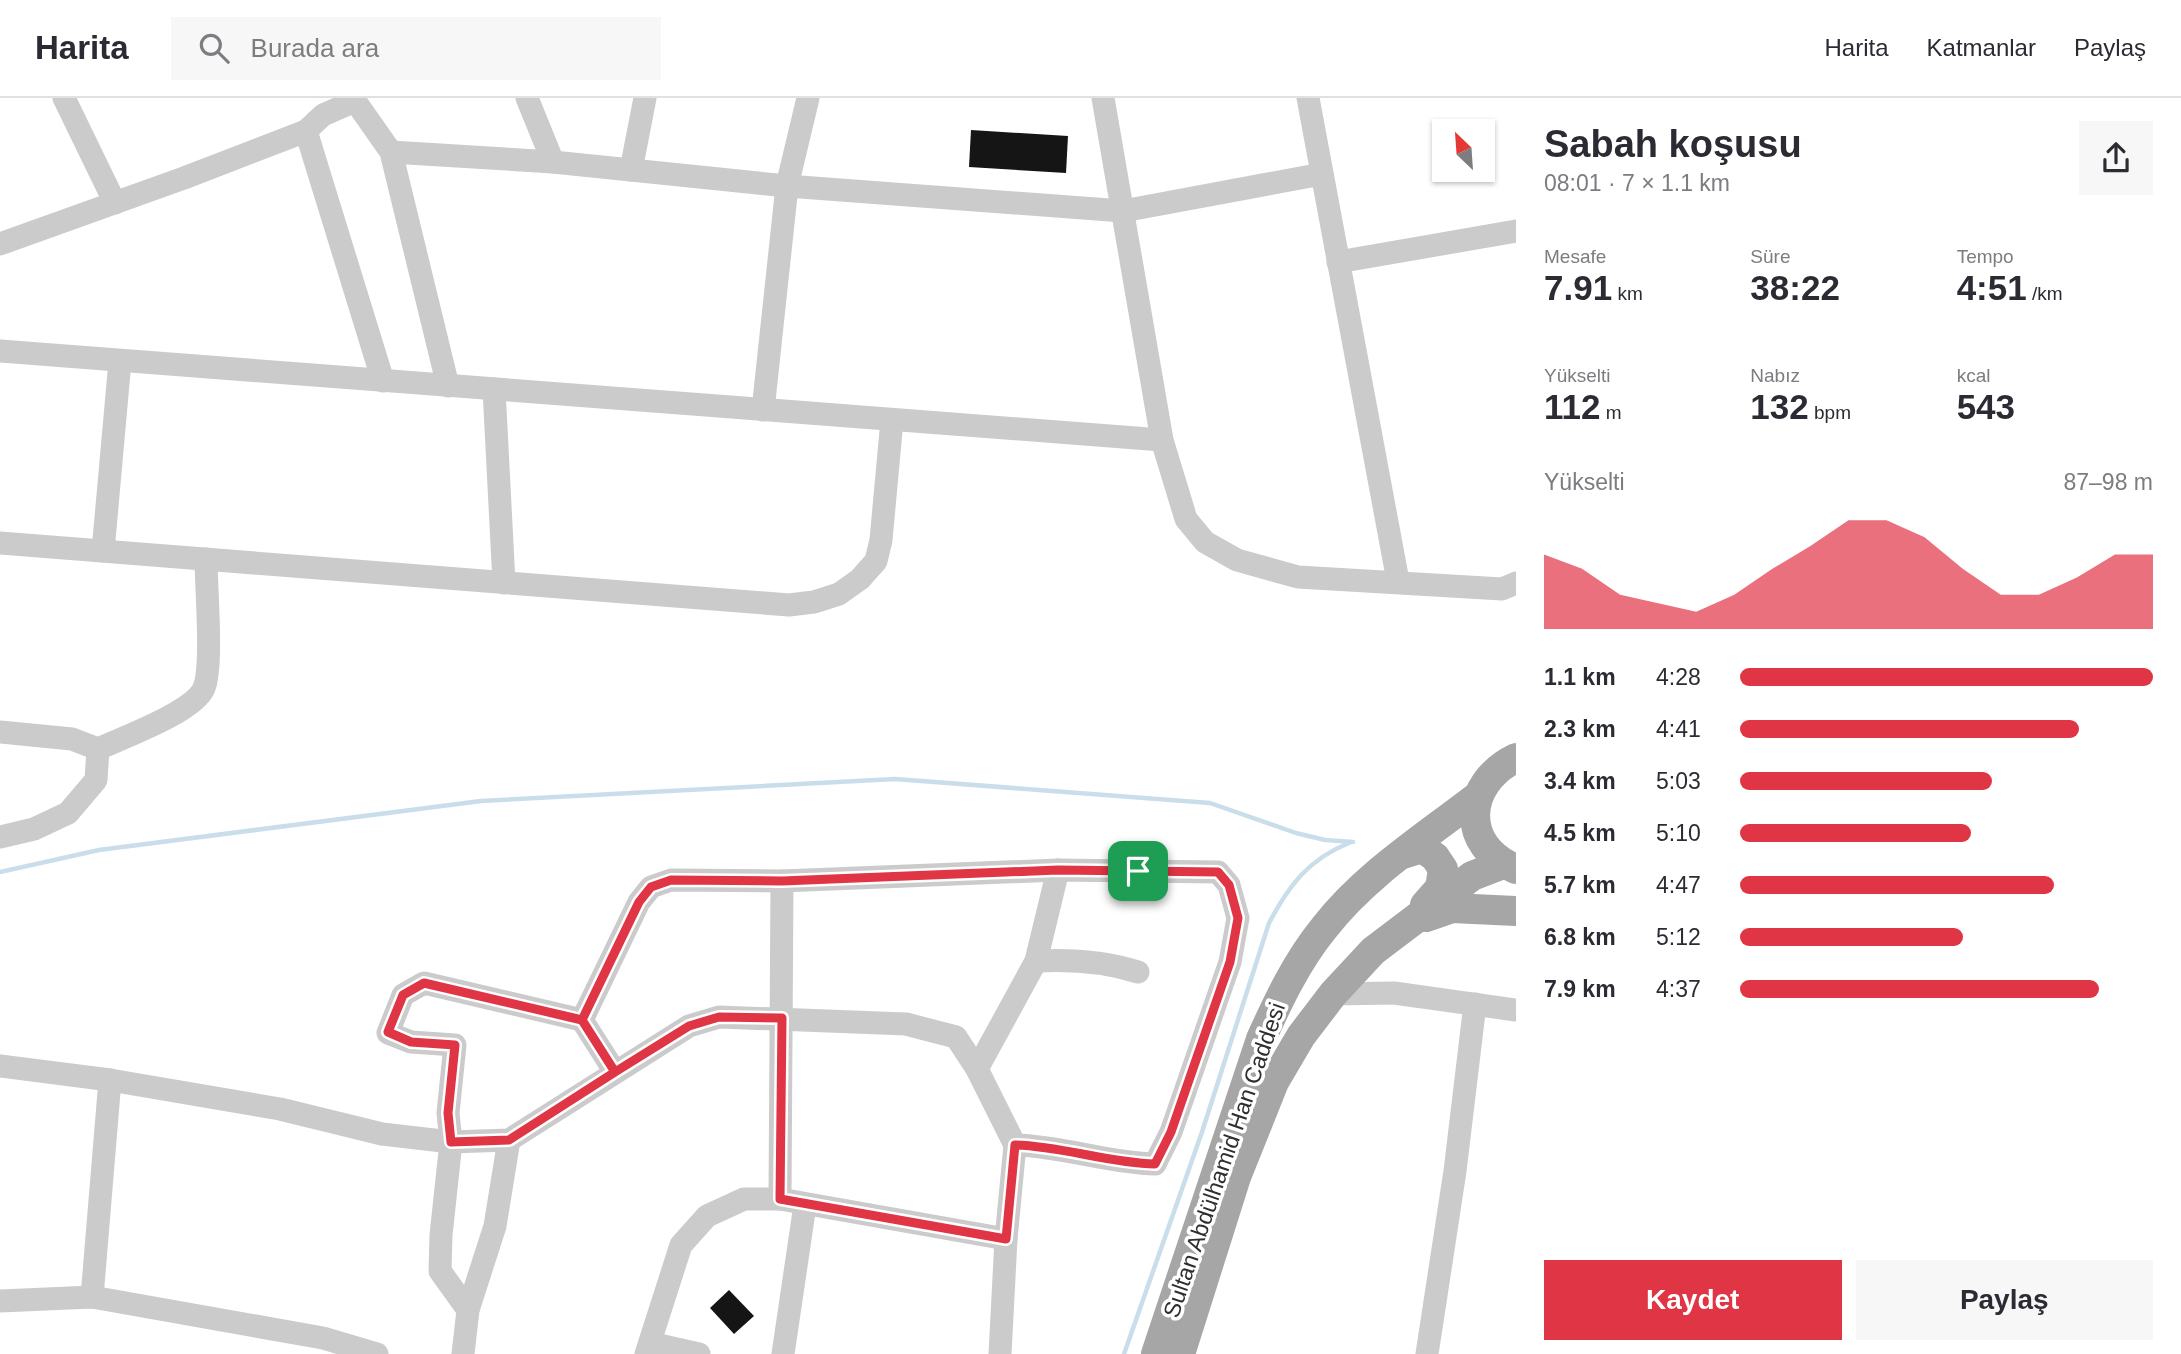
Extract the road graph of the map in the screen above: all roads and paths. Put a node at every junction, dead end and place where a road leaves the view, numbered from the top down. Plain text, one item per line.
1 (64, 98) edge
2 (527, 98) edge
3 (645, 98) edge
4 (808, 98) edge
5 (1103, 98) edge
6 (1308, 98) edge
7 (354, 100) edge
8 (316, 106) edge
9 (306, 131) junction
10 (391, 152) junction
11 (553, 162) junction
12 (631, 170) junction
13 (1322, 174) junction
14 (787, 186) junction
15 (114, 203) junction
16 (1123, 211) junction
17 (1516, 231) edge
18 (0, 244) edge
19 (1338, 262) junction
20 (0, 351) edge
21 (120, 360) junction
22 (383, 381) junction
23 (448, 386) junction
24 (494, 389) junction
25 (763, 410) junction
26 (892, 420) junction
27 (1162, 440) junction
28 (0, 543) edge
29 (103, 551) junction
30 (206, 559) junction
31 (1398, 581) junction
32 (504, 583) junction
33 (1516, 583) edge
34 (0, 732) edge
35 (98, 749) junction
36 (1516, 758) edge
37 (1478, 796) junction
38 (0, 837) edge
39 (1403, 854) junction
40 (1512, 868) edge
41 (1058, 870) junction
42 (782, 881) junction
43 (1516, 911) edge
44 (1409, 923) junction
45 (1035, 961) junction
46 (1138, 972) dead end
47 (1333, 994) junction
48 (1475, 1004) junction
49 (1516, 1010) edge
50 (782, 1018) junction
51 (582, 1020) junction
52 (0, 1066) edge
53 (977, 1069) junction
54 (615, 1072) junction
55 (110, 1080) junction
56 (509, 1140) junction
57 (451, 1142) junction
58 (1015, 1145) junction
59 (780, 1199) junction
60 (805, 1205) junction
61 (1006, 1239) junction
62 (92, 1297) junction
63 (0, 1301) edge
64 (468, 1310) junction
65 (323, 1346) edge
66 (648, 1349) edge
67 (377, 1354) edge
68 (463, 1354) edge
69 (699, 1354) edge
70 (783, 1354) edge
71 (1000, 1354) edge
72 (1156, 1354) edge
73 (1180, 1354) edge
74 (1427, 1354) edge

1 - 15 street
2 - 11 street
3 - 12 street
4 - 14 street
5 - 16 street
6 - 13 street
7 - 8 street
7 - 10 street
8 - 9 street
9 - 15 street
9 - 22 street
10 - 11 street
10 - 23 street
11 - 12 street
12 - 14 street
13 - 16 street
13 - 19 street
14 - 16 street
14 - 25 street
15 - 18 street
16 - 27 street
17 - 19 street
19 - 31 street
20 - 21 street
21 - 22 street
21 - 29 street
22 - 23 street
23 - 24 street
24 - 25 street
24 - 32 street
25 - 26 street
26 - 27 street
26 - 32 street
27 - 31 street
28 - 29 street
29 - 30 street
30 - 32 street
30 - 35 street
31 - 33 street
34 - 35 street
35 - 38 street
36 - 37 main road, Sultan Abdülhamid Han Caddesi
37 - 39 main road, Sultan Abdülhamid Han Caddesi
37 - 40 main road
39 - 44 main road
39 - 72 main road, Sultan Abdülhamid Han Caddesi
40 - 44 main road, Sultan Abdülhamid Han Caddesi
41 - 42 street
41 - 45 street
41 - 58 street
42 - 50 street
42 - 51 street
43 - 44 main road
44 - 47 main road, Sultan Abdülhamid Han Caddesi
45 - 46 street
45 - 53 street
47 - 48 street
47 - 73 main road, Sultan Abdülhamid Han Caddesi
48 - 49 street
48 - 74 street
50 - 53 street
50 - 54 street
50 - 59 street
51 - 54 street
51 - 57 street
52 - 55 street
53 - 58 street
54 - 56 street
55 - 57 street
55 - 62 street
56 - 57 street
56 - 64 street
57 - 64 street
58 - 61 street
59 - 60 street
59 - 66 street
60 - 61 street
60 - 70 street
61 - 71 street
62 - 63 street
62 - 65 street
64 - 68 street
65 - 67 street
66 - 69 street

